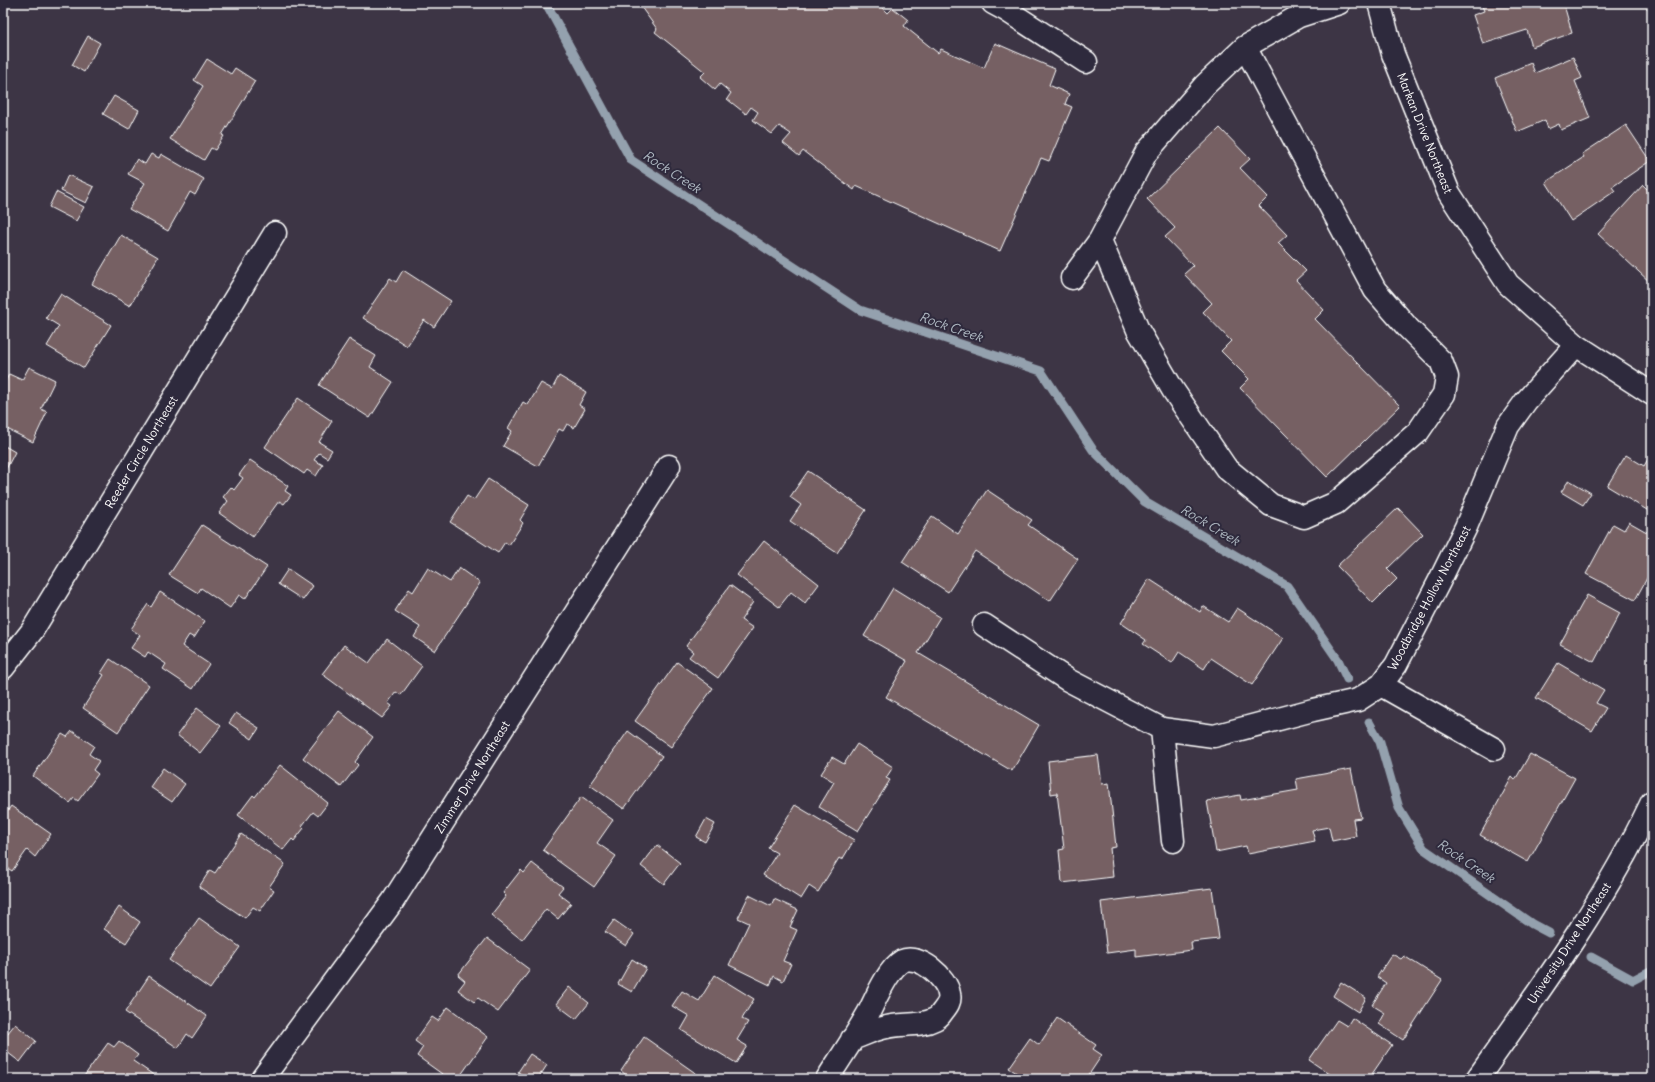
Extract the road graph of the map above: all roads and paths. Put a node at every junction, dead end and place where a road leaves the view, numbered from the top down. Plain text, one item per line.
1 (993, 3) edge
2 (1340, 3) edge
3 (1379, 3) edge
4 (1246, 48) junction
5 (1086, 62) dead end
6 (275, 233) dead end
7 (1100, 240) junction
8 (1072, 278) dead end
9 (1576, 345) junction
10 (1652, 394) edge
11 (669, 466) dead end
12 (984, 625) dead end
13 (3, 668) edge
14 (1380, 685) junction
15 (1162, 729) junction
16 (1494, 749) dead end
17 (1652, 802) edge
18 (1173, 841) dead end
19 (852, 1039) dead end
20 (262, 1079) edge
21 (827, 1079) edge
22 (1477, 1079) edge

1 - 5 street
2 - 4 street
3 - 9 street, Markan Drive Northeast
4 - 7 street
4 - 7 street
6 - 13 street, Reeder Circle Northeast
7 - 8 street
9 - 10 street, Markan Drive Northeast
9 - 14 street, Woodbridge Hollow Northeast
11 - 20 street, Zimmer Drive Northeast
12 - 15 street, Woodbridge Hollow Northeast
14 - 15 street, Woodbridge Hollow Northeast
14 - 16 street
15 - 18 street
17 - 22 street, University Drive Northeast
19 - 21 street

